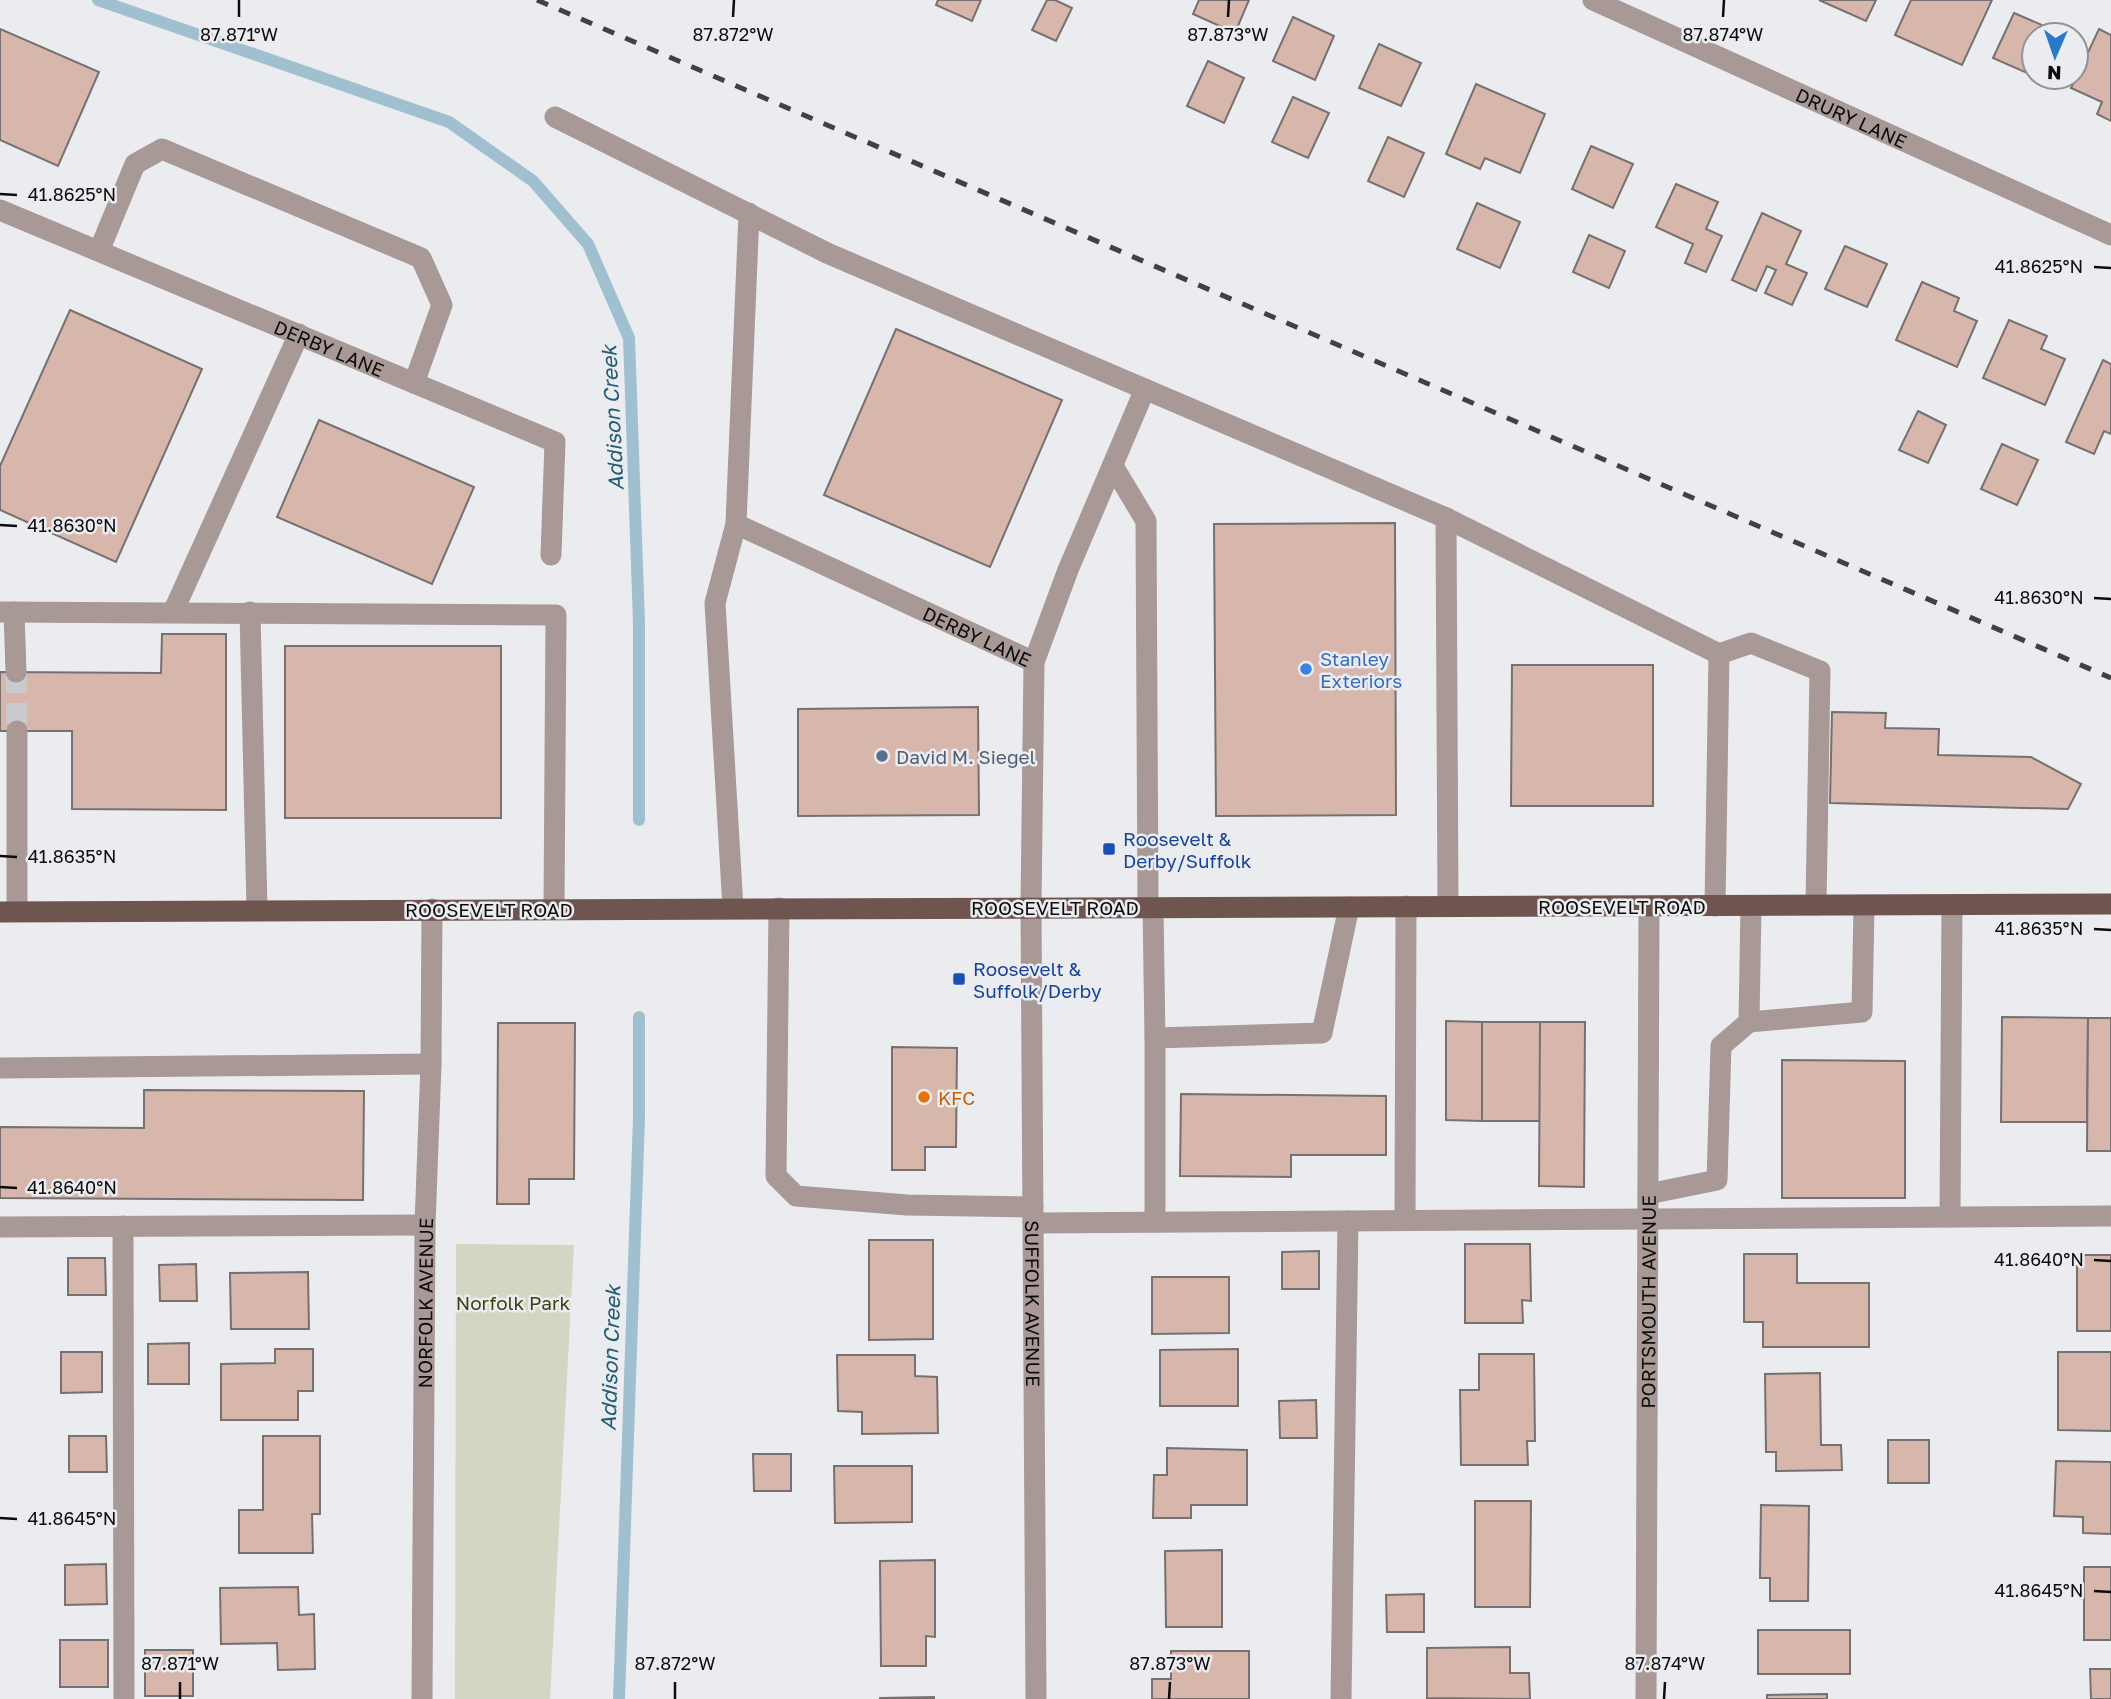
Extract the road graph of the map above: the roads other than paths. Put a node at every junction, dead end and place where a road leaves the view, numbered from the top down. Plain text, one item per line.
1 (1592, 0) edge
2 (555, 117) dead end
3 (0, 209) edge
4 (749, 214) junction
5 (2111, 235) edge
6 (99, 251) junction
7 (299, 334) junction
8 (414, 383) junction
9 (1146, 389) junction
10 (1113, 466) junction
11 (1446, 518) junction
12 (736, 524) junction
13 (551, 555) dead end
14 (7, 612) edge
15 (173, 612) junction
16 (250, 612) junction
17 (1719, 654) junction
18 (1034, 662) junction
19 (16, 673) tunnel mouth
20 (17, 731) tunnel mouth
21 (2111, 904) edge
22 (1816, 905) junction
23 (1864, 905) junction
24 (1952, 905) junction
25 (1406, 906) junction
26 (1448, 906) junction
27 (1650, 906) junction
28 (1715, 906) junction
29 (1751, 906) junction
30 (1031, 907) junction
31 (1150, 907) junction
32 (1349, 907) junction
33 (554, 908) junction
34 (733, 908) junction
35 (779, 908) junction
36 (257, 909) junction
37 (432, 909) junction
38 (8, 911) edge
39 (1749, 1022) junction
40 (1155, 1038) junction
41 (431, 1064) junction
42 (0, 1068) edge
43 (1648, 1194) junction
44 (1033, 1215) junction
45 (2111, 1216) edge
46 (1950, 1217) junction
47 (1648, 1218) junction
48 (1405, 1220) junction
49 (1349, 1221) junction
50 (1155, 1222) junction
51 (425, 1225) junction
52 (123, 1226) junction
53 (0, 1227) edge
54 (124, 1699) edge
55 (422, 1699) edge
56 (1036, 1699) edge
57 (1341, 1699) edge
58 (1646, 1699) edge

1 - 5 street, DRURY LANE
2 - 4 street
3 - 6 street, DERBY LANE
4 - 9 street
4 - 12 street
6 - 7 street, DERBY LANE
6 - 8 street
7 - 8 street, DERBY LANE
7 - 15 street
8 - 13 street, DERBY LANE
9 - 10 street
9 - 11 street
10 - 18 street
10 - 31 street
11 - 17 street
11 - 26 street
12 - 18 street, DERBY LANE
12 - 34 street
14 - 15 street
14 - 19 street
15 - 16 street
16 - 33 street
16 - 36 street
17 - 22 street
17 - 28 street
18 - 30 street, DERBY LANE
20 - 38 street
21 - 24 main road, ROOSEVELT ROAD
22 - 23 main road, ROOSEVELT ROAD
22 - 29 main road, ROOSEVELT ROAD
23 - 24 main road, ROOSEVELT ROAD
23 - 39 street
24 - 46 street
25 - 26 main road, ROOSEVELT ROAD
25 - 32 main road, ROOSEVELT ROAD
25 - 48 street
26 - 27 main road, ROOSEVELT ROAD
27 - 28 main road, ROOSEVELT ROAD
27 - 43 street, PORTSMOUTH AVENUE
28 - 29 main road, ROOSEVELT ROAD
29 - 39 street
30 - 31 main road, ROOSEVELT ROAD
30 - 35 main road, ROOSEVELT ROAD
30 - 44 street, SUFFOLK AVENUE
31 - 32 main road, ROOSEVELT ROAD
31 - 40 street
32 - 40 street
33 - 34 main road, ROOSEVELT ROAD
33 - 37 main road, ROOSEVELT ROAD
34 - 35 main road, ROOSEVELT ROAD
35 - 44 street
36 - 37 main road, ROOSEVELT ROAD
36 - 38 main road, ROOSEVELT ROAD
37 - 41 street, NORFOLK AVENUE
39 - 43 street
40 - 50 street
41 - 42 street
41 - 51 street, NORFOLK AVENUE
43 - 47 street, PORTSMOUTH AVENUE
44 - 50 street
44 - 56 street, SUFFOLK AVENUE
45 - 46 street
46 - 47 street
47 - 48 street
47 - 58 street, PORTSMOUTH AVENUE
48 - 49 street
49 - 50 street
49 - 57 street
51 - 52 street
51 - 55 street, NORFOLK AVENUE
52 - 53 street
52 - 54 street

